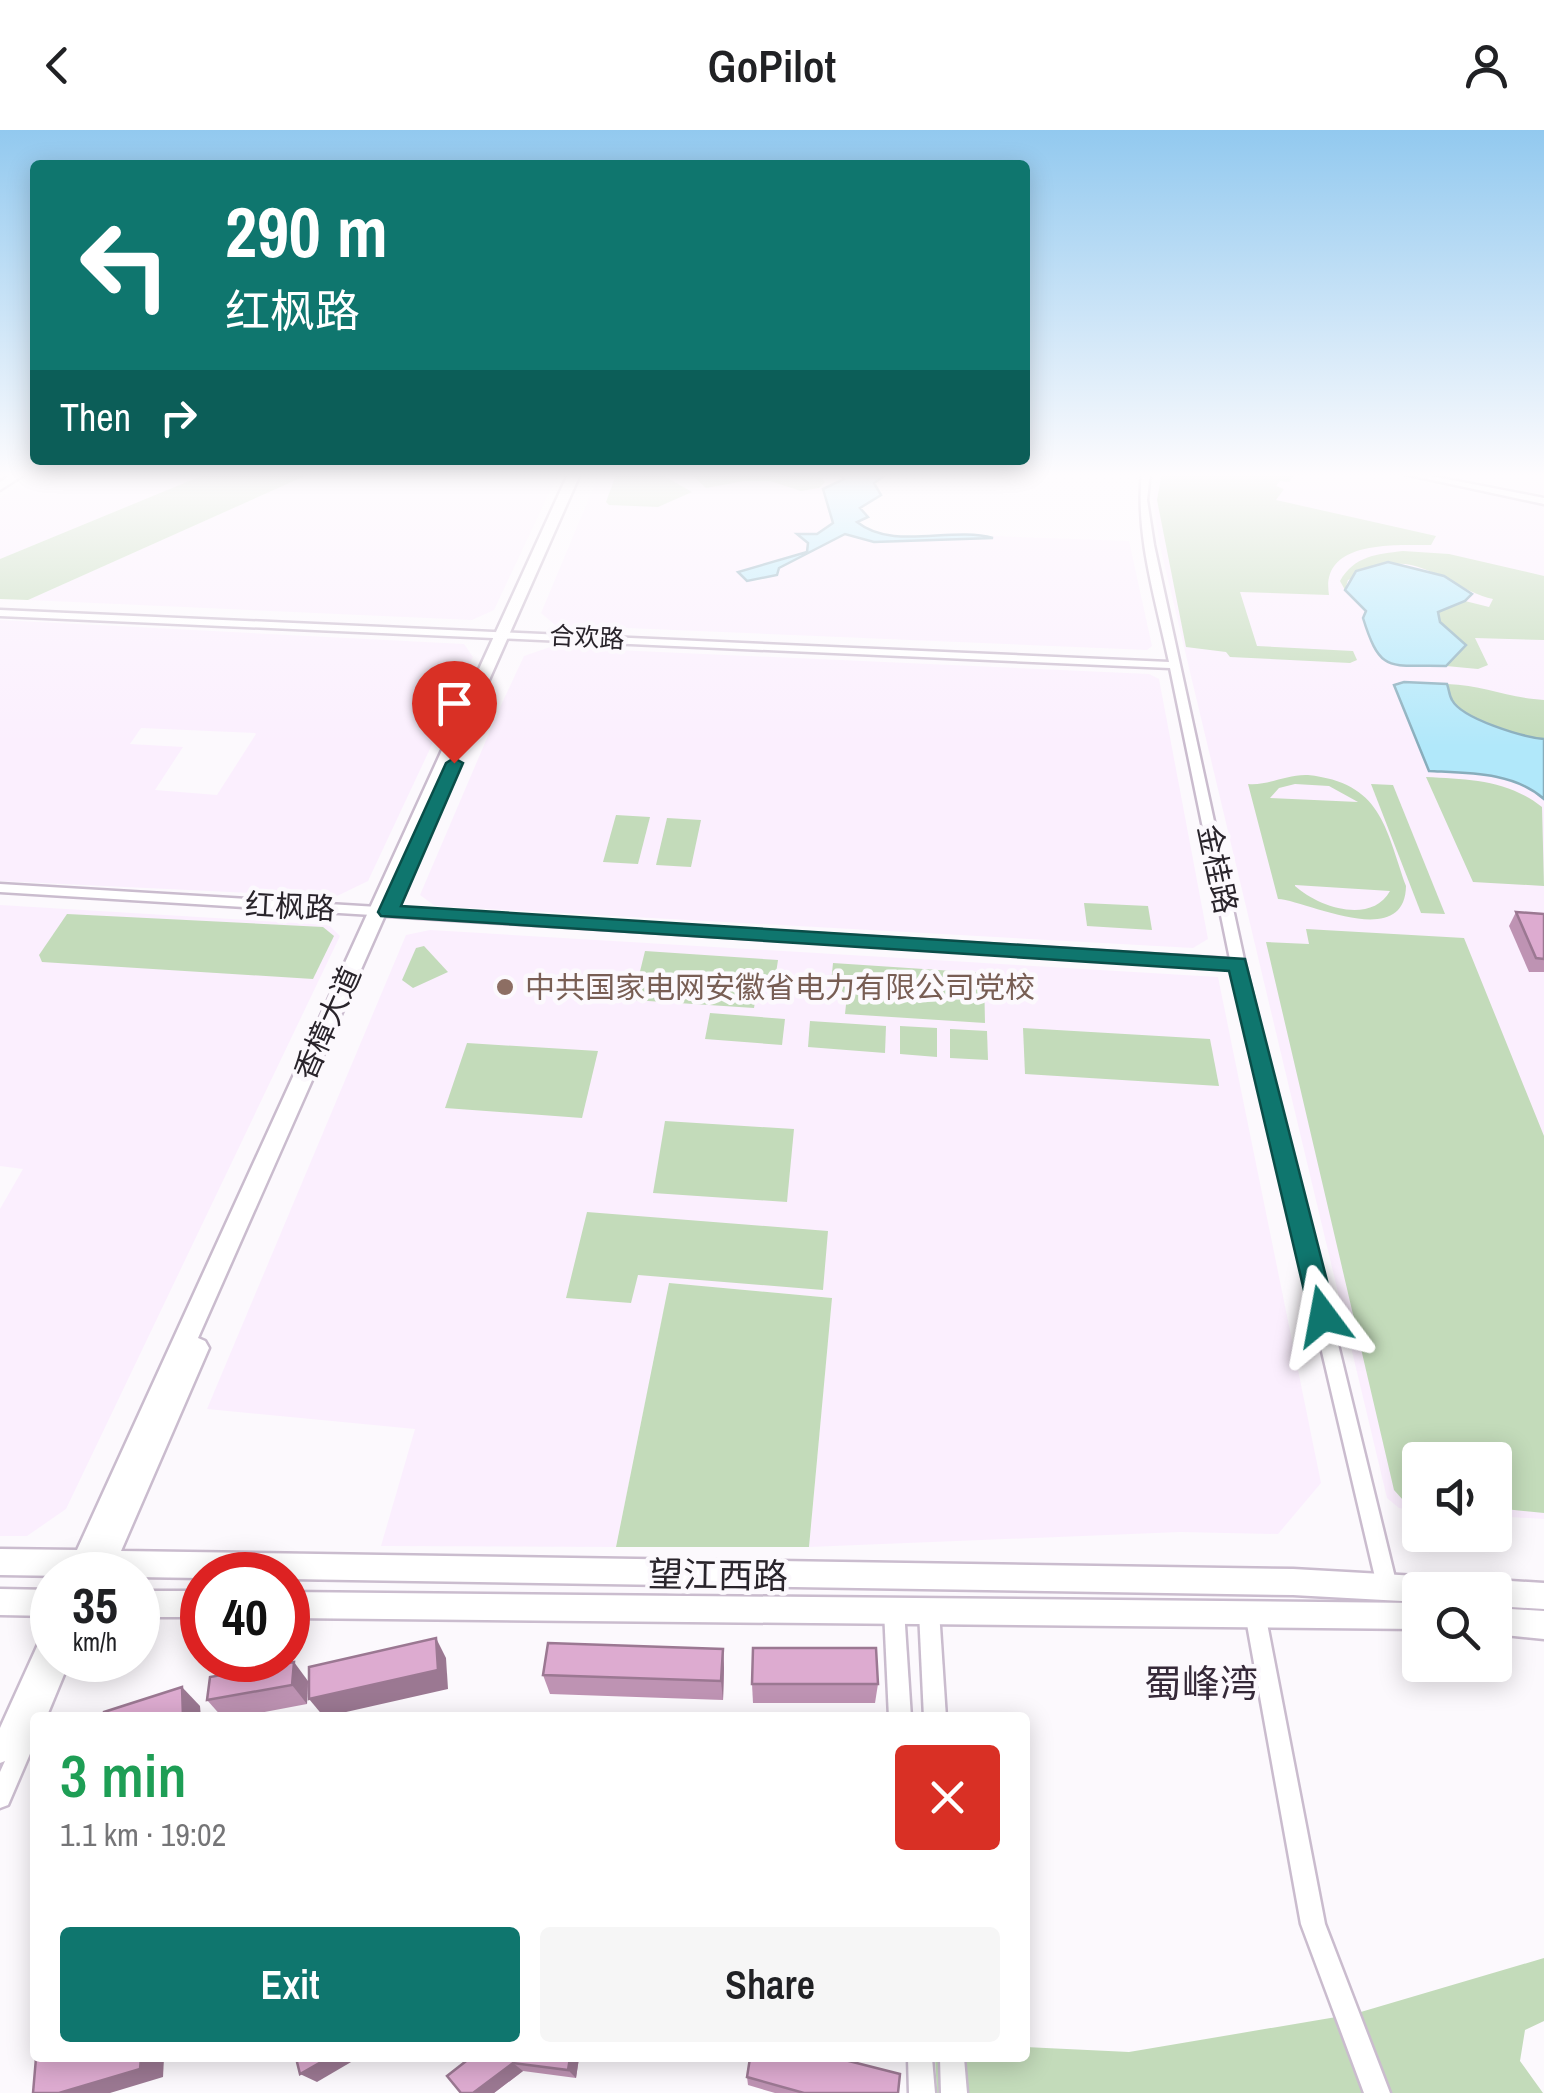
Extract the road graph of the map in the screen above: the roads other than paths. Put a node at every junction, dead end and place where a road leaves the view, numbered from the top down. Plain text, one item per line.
1 (539, 564) edge
2 (1154, 564) edge
3 (0, 613) edge
4 (508, 634) junction
5 (1174, 665) junction
6 (0, 888) edge
7 (383, 911) junction
8 (1238, 964) junction
9 (99, 1552) edge
10 (0, 1562) edge
11 (30, 1564) edge
12 (160, 1570) edge
13 (1512, 1594) edge
14 (1544, 1596) edge
15 (0, 1602) edge
16 (30, 1603) edge
17 (310, 1605) edge
18 (1400, 1606) edge
19 (894, 1610) junction
20 (929, 1610) junction
21 (1255, 1614) junction
22 (1512, 1623) edge
23 (1544, 1625) edge
24 (31, 1682) edge
25 (50, 1682) edge
26 (37, 1712) edge
27 (900, 1712) edge
28 (935, 1712) edge
29 (30, 1728) edge
30 (0, 1752) edge
31 (0, 1797) edge
32 (920, 2062) edge
33 (952, 2062) edge
34 (922, 2093) edge
35 (954, 2093) edge
36 (1377, 2093) edge

1 - 4 main road, 香樟大道
2 - 5 street, 金桂路
3 - 4 street, 合欢路
4 - 5 street, 合欢路
4 - 7 main road, 香樟大道
5 - 8 street, 金桂路
6 - 7 street, 红枫路
7 - 8 street, 红枫路
7 - 9 main road, 香樟大道
8 - 18 street, 金桂路
10 - 11 main road, 望江西路
12 - 18 main road, 望江西路
13 - 14 main road
15 - 16 main road
17 - 19 main road, 望江西路
18 - 21 main road, 望江西路
19 - 20 main road, 望江西路
19 - 27 street
20 - 21 main road, 望江西路
20 - 28 street
21 - 36 street
22 - 23 main road
24 - 30 street
25 - 26 street
29 - 31 street
32 - 34 street
33 - 35 street

